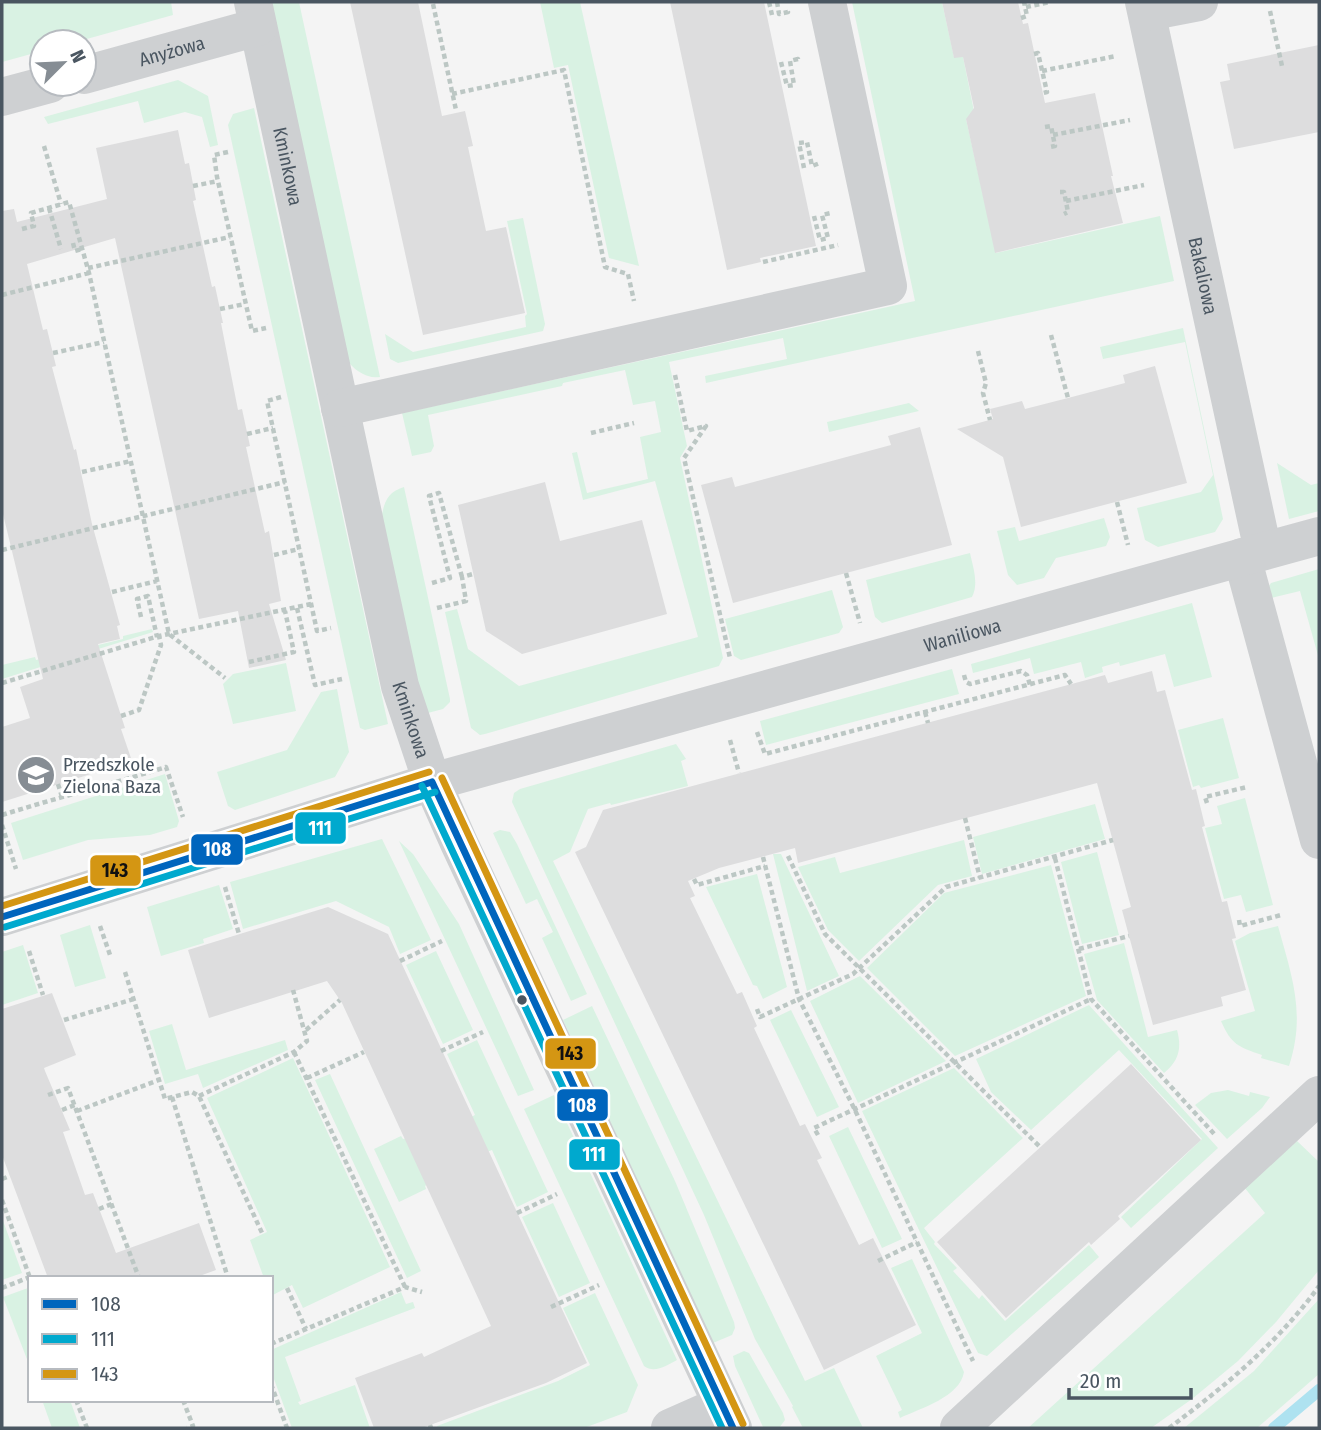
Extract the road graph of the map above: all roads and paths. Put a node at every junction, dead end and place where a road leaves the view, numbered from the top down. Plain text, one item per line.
1 (769, 2) edge
2 (776, 2) edge
3 (827, 2) edge
4 (1050, 2) edge
5 (1199, 2) edge
6 (433, 4) dead end
7 (1025, 4) edge
8 (1145, 7) edge
9 (1270, 11) dead end
10 (255, 14) edge
11 (779, 14) dead end
12 (772, 15) dead end
13 (1021, 18) dead end
14 (1034, 54) dead end
15 (1118, 55) dead end
16 (790, 61) dead end
17 (781, 62) dead end
18 (1282, 66) dead end
19 (98, 70) edge
20 (1042, 71) junction
21 (28, 90) edge
22 (1043, 93) dead end
23 (452, 94) junction
24 (2, 97) edge
25 (456, 110) dead end
26 (1131, 119) dead end
27 (1045, 127) dead end
28 (1053, 135) junction
29 (44, 146) dead end
30 (1050, 147) dead end
31 (228, 152) dead end
32 (812, 166) dead end
33 (804, 168) dead end
34 (218, 181) junction
35 (1145, 185) dead end
36 (193, 186) dead end
37 (1060, 192) dead end
38 (1066, 201) junction
39 (61, 204) junction
40 (50, 208) junction
41 (1064, 214) dead end
42 (814, 216) dead end
43 (833, 220) dead end
44 (22, 229) dead end
45 (835, 232) dead end
46 (230, 237) junction
47 (73, 243) dead end
48 (61, 249) dead end
49 (82, 249) junction
50 (764, 262) dead end
51 (88, 271) junction
52 (2, 295) edge
53 (245, 303) junction
54 (635, 305) dead end
55 (220, 309) dead end
56 (266, 328) dead end
57 (1051, 335) dead end
58 (104, 342) junction
59 (978, 351) dead end
60 (53, 353) dead end
61 (675, 371) dead end
62 (281, 397) dead end
63 (1068, 398) dead end
64 (340, 408) junction
65 (990, 420) dead end
66 (634, 423) dead end
67 (714, 425) dead end
68 (706, 426) junction
69 (273, 428) junction
70 (591, 433) dead end
71 (247, 434) dead end
72 (131, 461) junction
73 (82, 471) dead end
74 (285, 482) junction
75 (1117, 502) dead end
76 (143, 515) junction
77 (1319, 536) edge
78 (1129, 545) dead end
79 (299, 549) junction
80 (2, 550) edge
81 (1252, 554) junction
82 (274, 555) dead end
83 (846, 573) dead end
84 (473, 574) dead end
85 (462, 577) junction
86 (157, 581) junction
87 (432, 583) dead end
88 (112, 592) dead end
89 (311, 604) junction
90 (297, 608) junction
91 (438, 608) dead end
92 (285, 611) junction
93 (141, 617) dead end
94 (331, 628) dead end
95 (169, 634) junction
96 (863, 634) dead end
97 (158, 637) junction
98 (249, 662) dead end
99 (733, 670) dead end
100 (225, 678) dead end
101 (342, 679) dead end
102 (2, 683) edge
103 (974, 683) dead end
104 (1071, 684) dead end
105 (1030, 685) junction
106 (925, 712) junction
107 (121, 716) dead end
108 (928, 723) dead end
109 (756, 728) dead end
110 (729, 736) dead end
111 (1306, 736) edge
112 (739, 773) dead end
113 (432, 782) junction
114 (58, 785) dead end
115 (1247, 787) dead end
116 (62, 797) junction
117 (1207, 803) dead end
118 (2, 815) edge
119 (183, 818) dead end
120 (965, 818) dead end
121 (2, 825) edge
122 (1113, 840) dead end
123 (1319, 840) edge
124 (788, 856) dead end
125 (763, 857) dead end
126 (1055, 858) junction
127 (765, 866) junction
128 (16, 869) dead end
129 (222, 876) dead end
130 (979, 878) junction
131 (694, 879) dead end
132 (97, 915) dead end
133 (1281, 915) dead end
134 (2, 917) edge
135 (1239, 920) dead end
136 (239, 934) dead end
137 (1129, 936) dead end
138 (442, 942) dead end
139 (1078, 949) junction
140 (30, 955) dead end
141 (110, 955) dead end
142 (400, 961) dead end
143 (859, 968) junction
144 (125, 972) dead end
145 (293, 990) dead end
146 (43, 995) dead end
147 (134, 999) junction
148 (799, 999) junction
149 (1091, 999) junction
150 (340, 1000) dead end
151 (757, 1009) dead end
152 (64, 1020) dead end
153 (306, 1030) junction
154 (483, 1032) dead end
155 (441, 1051) dead end
156 (294, 1052) junction
157 (364, 1052) dead end
158 (955, 1062) junction
159 (307, 1078) junction
160 (159, 1080) junction
161 (48, 1095) dead end
162 (1319, 1095) edge
163 (199, 1096) junction
164 (172, 1097) junction
165 (76, 1108) junction
166 (854, 1108) junction
167 (62, 1110) dead end
168 (1211, 1130) dead end
169 (818, 1135) dead end
170 (1040, 1147) dead end
171 (10, 1176) dead end
172 (2, 1179) edge
173 (557, 1194) dead end
174 (2, 1200) edge
175 (111, 1204) junction
176 (99, 1209) dead end
177 (517, 1213) dead end
178 (263, 1235) dead end
179 (917, 1242) junction
180 (878, 1261) dead end
181 (29, 1276) edge
182 (138, 1276) edge
183 (227, 1276) edge
184 (28, 1279) edge
185 (599, 1285) dead end
186 (1319, 1286) edge
187 (405, 1287) junction
188 (2, 1288) edge
189 (287, 1288) dead end
190 (422, 1292) dead end
191 (551, 1307) dead end
192 (306, 1329) junction
193 (273, 1343) edge
194 (974, 1363) dead end
195 (273, 1390) edge
196 (77, 1402) edge
197 (184, 1402) edge
198 (728, 1417) edge
199 (87, 1428) edge
200 (187, 1428) edge
201 (287, 1428) edge
202 (670, 1428) edge
203 (959, 1428) edge
204 (1169, 1428) edge

1 - 12 path
2 - 11 path
3 - 64 street
4 - 7 path
5 - 8 street
6 - 23 path
7 - 13 path
8 - 81 street, Bakaliowa
9 - 18 path
10 - 19 street, Anyżowa
10 - 64 street, Kminkowa
14 - 20 path
15 - 20 path
16 - 17 path
20 - 22 path
21 - 24 street
23 - 25 path
23 - 54 path
26 - 28 path
27 - 28 path
28 - 30 path
29 - 39 path
31 - 34 path
32 - 33 path
34 - 36 path
34 - 46 path
35 - 38 path
37 - 38 path
38 - 41 path
39 - 40 path
39 - 49 path
40 - 44 path
40 - 48 path
42 - 43 path
45 - 50 path
46 - 51 path
46 - 53 path
47 - 49 path
49 - 51 path
51 - 52 path
51 - 58 path
53 - 55 path
53 - 56 path
57 - 63 path
58 - 60 path
58 - 72 path
59 - 65 path
61 - 68 path
62 - 69 path
64 - 113 street, Kminkowa
66 - 70 path
67 - 68 path
68 - 99 path
69 - 71 path
69 - 74 path
72 - 73 path
72 - 76 path
74 - 76 path
74 - 79 path
75 - 78 path
76 - 80 path
76 - 86 path
77 - 81 street, Waniliowa
79 - 82 path
79 - 89 path
81 - 111 street, Bakaliowa
81 - 113 street, Waniliowa
83 - 96 path
84 - 85 path
85 - 87 path
85 - 91 path
86 - 88 path
86 - 95 path
89 - 90 path
89 - 94 path
90 - 92 path
90 - 101 path
92 - 95 path
92 - 98 path
93 - 97 path
95 - 97 path
95 - 100 path
97 - 102 path
97 - 107 path
103 - 105 path
104 - 105 path
105 - 106 path
106 - 108 path
106 - 109 path
110 - 112 path
111 - 123 street, Bakaliowa
113 - 134 street, Waniliowa
113 - 198 street, Kminkowa
114 - 116 path
115 - 117 path
116 - 118 path
116 - 119 path
120 - 130 path
121 - 128 path
122 - 126 path
124 - 143 path
125 - 127 path
126 - 130 path
126 - 139 path
127 - 131 path
127 - 148 path
129 - 136 path
130 - 143 path
132 - 141 path
133 - 135 path
137 - 139 path
138 - 142 path
139 - 149 path
140 - 146 path
143 - 148 path
143 - 158 path
144 - 147 path
145 - 153 path
147 - 152 path
147 - 160 path
148 - 151 path
148 - 166 path
149 - 158 path
149 - 168 path
150 - 153 path
153 - 156 path
154 - 155 path
156 - 159 path
156 - 163 path
157 - 159 path
158 - 166 path
158 - 170 path
159 - 187 path
160 - 164 path
160 - 165 path
161 - 165 path
162 - 203 street
163 - 164 path
163 - 178 path
164 - 183 path
165 - 167 path
165 - 175 path
166 - 169 path
166 - 179 path
171 - 172 path
173 - 177 path
174 - 181 path
175 - 176 path
175 - 182 path
179 - 180 path
179 - 194 path
184 - 188 path
185 - 191 path
186 - 204 path
187 - 190 path
187 - 192 path
189 - 192 path
192 - 193 path
195 - 201 path
196 - 199 path
197 - 200 path
198 - 202 street

